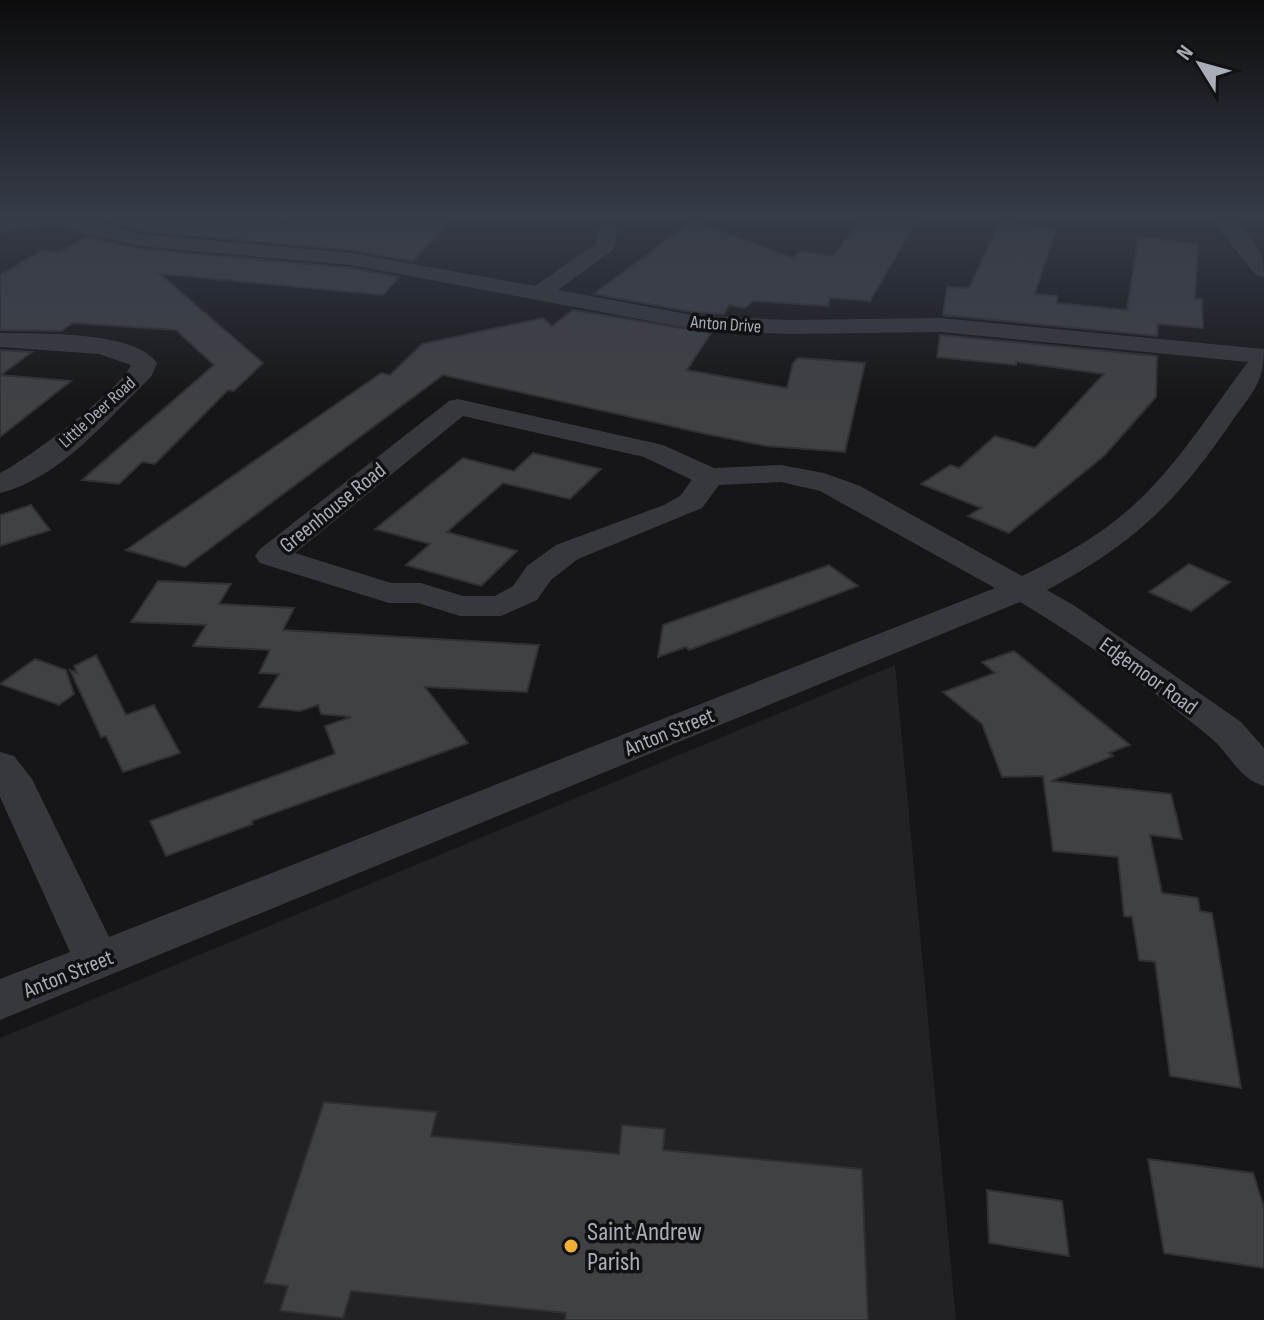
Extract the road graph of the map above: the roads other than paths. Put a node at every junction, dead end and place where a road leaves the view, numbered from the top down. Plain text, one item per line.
1 (442, 277) edge
2 (563, 277) edge
3 (537, 295) junction
4 (0, 340) edge
5 (1264, 357) edge
6 (710, 477) junction
7 (0, 484) edge
8 (1023, 589) junction
9 (0, 765) edge
10 (1264, 773) edge
11 (97, 961) junction
12 (0, 1000) edge

1 - 3 street, Anton Drive
2 - 3 street
3 - 5 street, Anton Drive
4 - 7 street, Little Deer Road
5 - 8 street, Anton Street
6 - 6 street, Greenhouse Road
6 - 8 street, Greenhouse Road
8 - 10 street, Edgemoor Road
8 - 11 street, Anton Street
9 - 11 street
11 - 12 street, Anton Street

